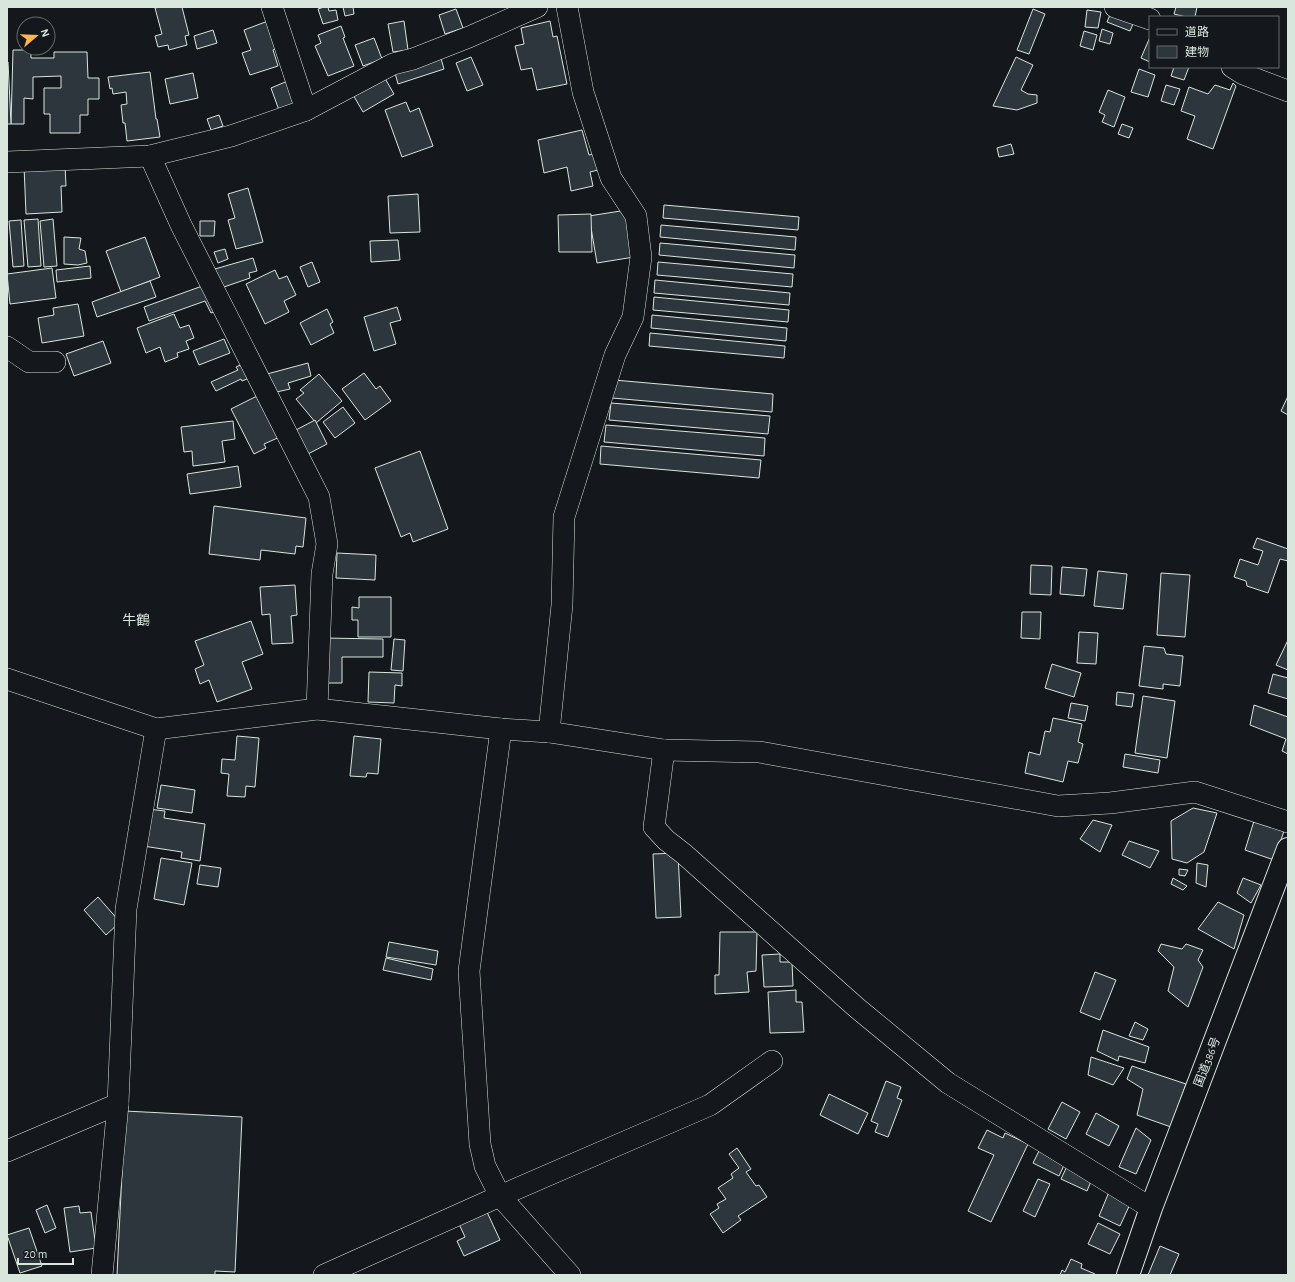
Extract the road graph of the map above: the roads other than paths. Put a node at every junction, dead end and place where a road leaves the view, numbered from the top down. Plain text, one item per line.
1 (272, 7) edge
2 (537, 7) edge
3 (567, 7) edge
4 (1115, 7) edge
5 (1149, 20) edge
6 (1234, 68) edge
7 (1288, 91) edge
8 (306, 110) junction
9 (150, 156) junction
10 (7, 162) edge
11 (7, 347) edge
12 (55, 362) dead end
13 (7, 679) edge
14 (317, 709) junction
15 (156, 729) junction
16 (501, 729) junction
17 (549, 732) junction
18 (664, 750) junction
19 (1288, 822) edge
20 (1288, 849) edge
21 (772, 1061) dead end
22 (118, 1104) junction
23 (7, 1151) edge
24 (500, 1196) junction
25 (1152, 1208) junction
26 (102, 1275) edge
27 (324, 1275) edge
28 (570, 1275) edge
29 (1128, 1275) edge

1 - 8 street
2 - 8 street
3 - 17 street
4 - 5 street
6 - 7 street
8 - 9 street
9 - 10 street
9 - 14 street
11 - 12 street
13 - 15 street
14 - 15 street
14 - 16 street
15 - 22 street
16 - 17 street
16 - 24 street
17 - 18 street
18 - 19 street
18 - 25 street
20 - 25 highway, 国道386号
21 - 24 street
22 - 23 street
22 - 26 street
24 - 27 street
24 - 28 street
25 - 29 highway, 国道386号

